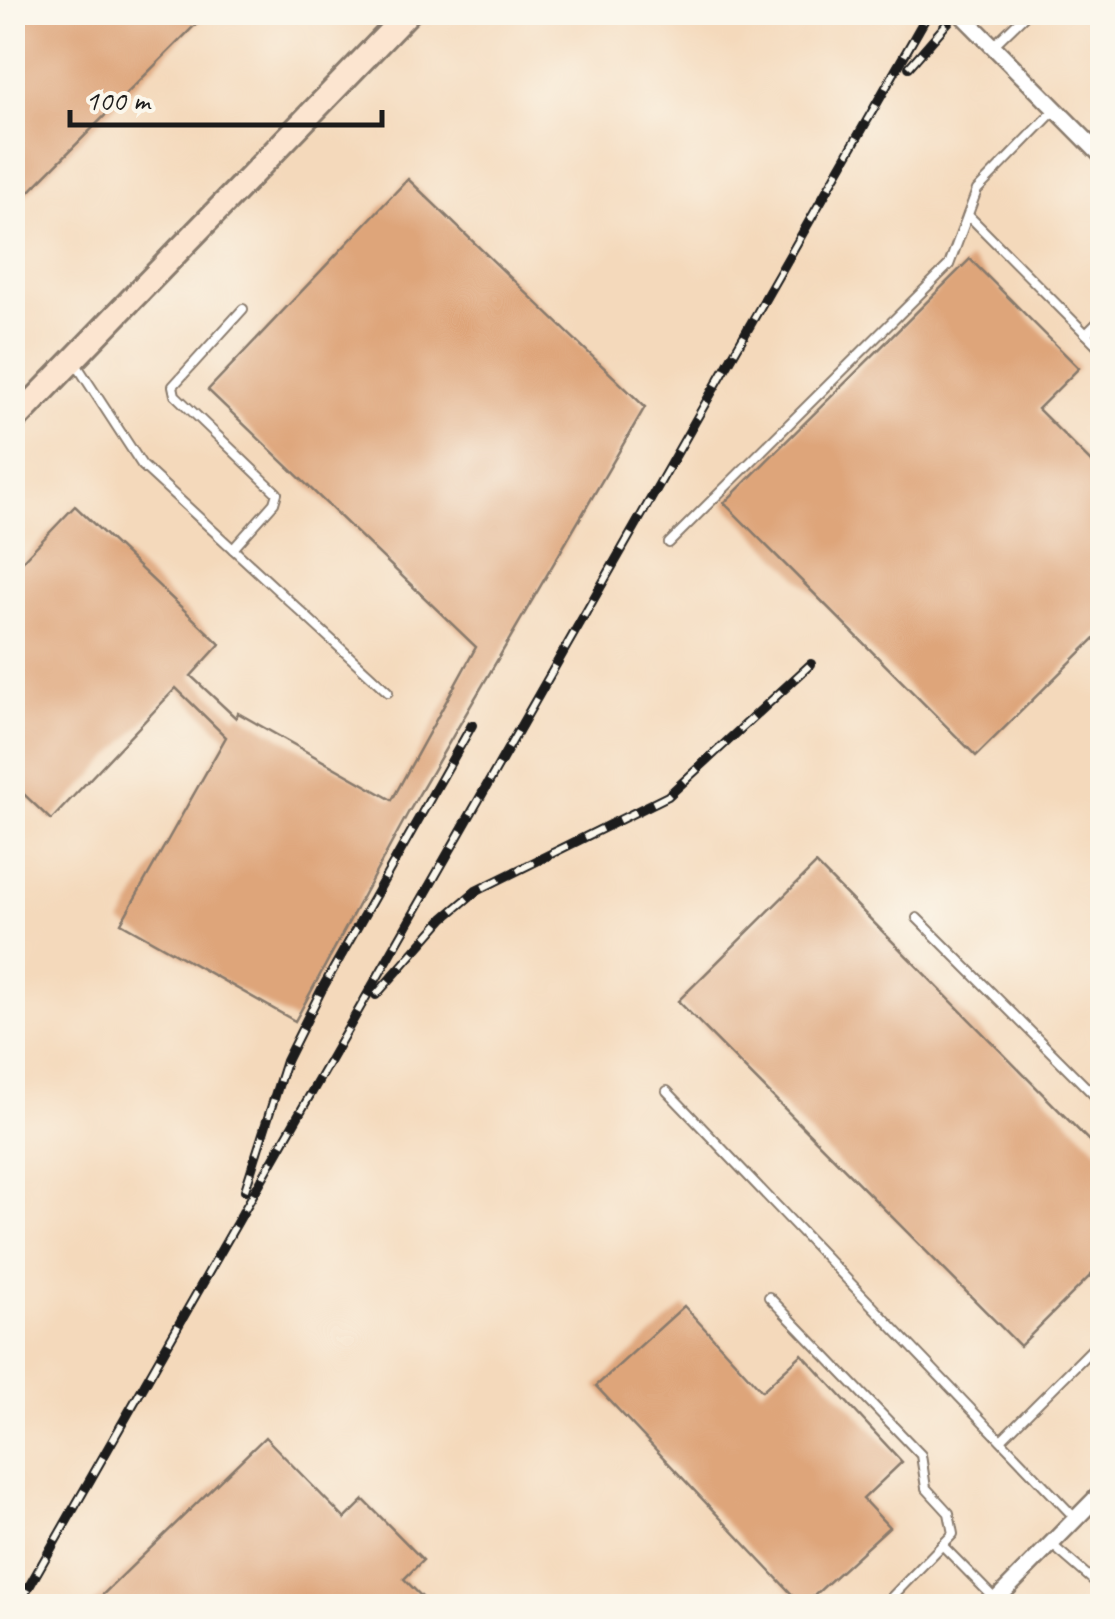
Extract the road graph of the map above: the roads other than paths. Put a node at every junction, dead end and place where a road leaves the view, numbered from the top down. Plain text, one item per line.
1 (410, 12) edge
2 (960, 12) edge
3 (1028, 12) edge
4 (994, 46) junction
5 (1056, 109) junction
6 (1102, 156) edge
7 (968, 215) junction
8 (243, 309) dead end
9 (1102, 318) edge
10 (1086, 334) junction
11 (1102, 350) edge
12 (74, 360) junction
13 (12, 423) edge
14 (669, 542) dead end
15 (233, 549) junction
16 (388, 692) dead end
17 (917, 918) dead end
18 (667, 1091) dead end
19 (1102, 1103) edge
20 (769, 1297) dead end
21 (1102, 1339) edge
22 (1001, 1440) junction
23 (1102, 1492) edge
24 (1076, 1519) junction
25 (1051, 1544) junction
26 (942, 1545) junction
27 (1102, 1588) edge
28 (993, 1603) edge
29 (883, 1606) edge

1 - 12 main road
2 - 4 street
3 - 4 lane
4 - 5 street
5 - 6 street
5 - 7 lane
7 - 10 lane
7 - 14 lane
8 - 15 lane
9 - 10 lane
10 - 11 lane
12 - 13 main road
12 - 15 lane
15 - 16 lane
17 - 19 lane
18 - 22 lane
20 - 26 lane
21 - 22 lane
22 - 24 lane
23 - 24 street
24 - 25 street
25 - 27 lane
25 - 28 street
26 - 28 lane
26 - 29 lane

